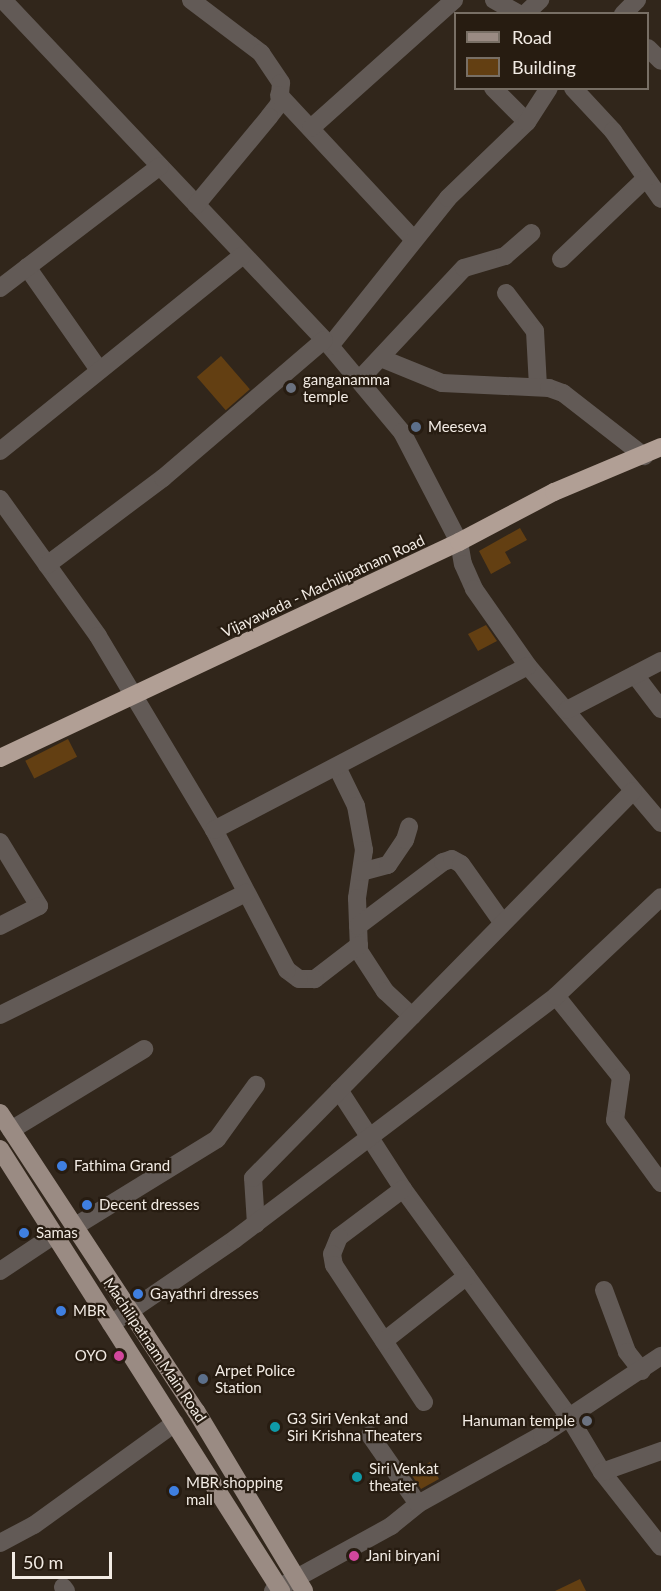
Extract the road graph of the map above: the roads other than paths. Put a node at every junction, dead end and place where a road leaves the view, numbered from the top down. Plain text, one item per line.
1 (191, 0) edge
2 (454, 0) edge
3 (494, 0) edge
4 (540, 0) edge
5 (637, 0) edge
6 (5, 10) edge
7 (515, 12) edge
8 (527, 12) edge
9 (625, 12) edge
10 (649, 49) edge
11 (661, 61) edge
12 (495, 90) edge
13 (548, 90) edge
14 (575, 90) edge
15 (279, 95) junction
16 (526, 122) junction
17 (311, 128) junction
18 (160, 166) junction
19 (646, 178) junction
20 (661, 199) edge
21 (196, 205) junction
22 (531, 233) dead end
23 (414, 240) junction
24 (242, 256) junction
25 (561, 259) dead end
26 (27, 267) junction
27 (0, 288) edge
28 (506, 293) dead end
29 (327, 343) junction
30 (383, 359) junction
31 (99, 370) junction
32 (360, 380) junction
33 (538, 386) junction
34 (661, 447) edge
35 (0, 451) edge
36 (644, 456) junction
37 (0, 499) edge
38 (459, 542) junction
39 (47, 565) junction
40 (661, 661) edge
41 (528, 666) junction
42 (635, 675) junction
43 (134, 695) junction
44 (661, 709) edge
45 (567, 710) junction
46 (0, 758) edge
47 (337, 767) junction
48 (633, 791) junction
49 (661, 823) edge
50 (409, 826) dead end
51 (214, 830) junction
52 (0, 842) edge
53 (361, 872) junction
54 (246, 893) junction
55 (661, 897) edge
56 (502, 922) junction
57 (0, 926) edge
58 (358, 935) junction
59 (556, 996) junction
60 (0, 1015) edge
61 (412, 1016) junction
62 (144, 1049) dead end
63 (256, 1085) dead end
64 (339, 1090) junction
65 (0, 1113) edge
66 (11, 1130) junction
67 (370, 1136) junction
68 (0, 1149) edge
69 (659, 1175) edge
70 (403, 1189) junction
71 (256, 1224) junction
72 (74, 1227) junction
73 (54, 1235) junction
74 (0, 1271) edge
75 (467, 1276) junction
76 (604, 1290) dead end
77 (128, 1312) junction
78 (111, 1324) junction
79 (384, 1341) junction
80 (661, 1356) edge
81 (642, 1371) junction
82 (424, 1402) dead end
83 (570, 1417) junction
84 (175, 1423) junction
85 (370, 1435) dead end
86 (661, 1451) edge
87 (602, 1472) junction
88 (418, 1504) junction
89 (0, 1543) edge
90 (661, 1547) edge
91 (300, 1584) edge
92 (278, 1590) edge

1 - 15 street
2 - 17 street
3 - 7 street
4 - 8 street
5 - 9 street
6 - 18 street
10 - 11 street
12 - 16 street
13 - 16 street
14 - 19 street
15 - 17 street
15 - 21 street
16 - 23 street
17 - 23 street
18 - 21 street
18 - 26 street
19 - 20 street
19 - 25 street
21 - 24 street
22 - 30 street
23 - 29 street
24 - 29 street
24 - 31 street
26 - 27 street
26 - 31 street
28 - 33 street
29 - 32 street
29 - 39 street
30 - 32 street
30 - 33 street
31 - 35 street
32 - 38 street
33 - 36 street
34 - 36 highway, Vijayawada - Machilipatnam Road
36 - 38 highway, Vijayawada - Machilipatnam Road
37 - 39 street
38 - 41 street
38 - 43 highway, Vijayawada - Machilipatnam Road
39 - 43 street
40 - 42 street
41 - 45 street
41 - 47 street
42 - 44 street
42 - 45 street
43 - 46 highway, Vijayawada - Machilipatnam Road
43 - 51 street
45 - 48 street
47 - 51 street
47 - 53 street
48 - 49 street
48 - 56 street
50 - 53 street
51 - 54 street
52 - 57 street
53 - 58 street
54 - 58 street
54 - 60 street
55 - 59 street
56 - 58 street
56 - 61 street
58 - 61 street
59 - 67 street
59 - 69 street
61 - 64 street
62 - 66 street
63 - 72 street
64 - 67 street
64 - 71 street
65 - 66 main road, Machilipatnam Main Road
66 - 72 main road, Machilipatnam Main Road
67 - 70 street
67 - 71 street
68 - 73 main road, Machilipatnam Main Road
70 - 75 street
70 - 79 street
71 - 77 street
72 - 77 main road, Machilipatnam Main Road
73 - 74 street
73 - 78 main road, Machilipatnam Main Road
75 - 79 street
75 - 83 street
76 - 81 street
77 - 78 street
77 - 91 main road, Machilipatnam Main Road
78 - 84 main road, Machilipatnam Main Road
79 - 82 street
80 - 81 street
81 - 83 street
83 - 87 street
83 - 88 street
84 - 89 street
84 - 92 main road, Machilipatnam Main Road
85 - 88 street
86 - 87 street
87 - 90 street
88 - 91 street
91 - 92 street

